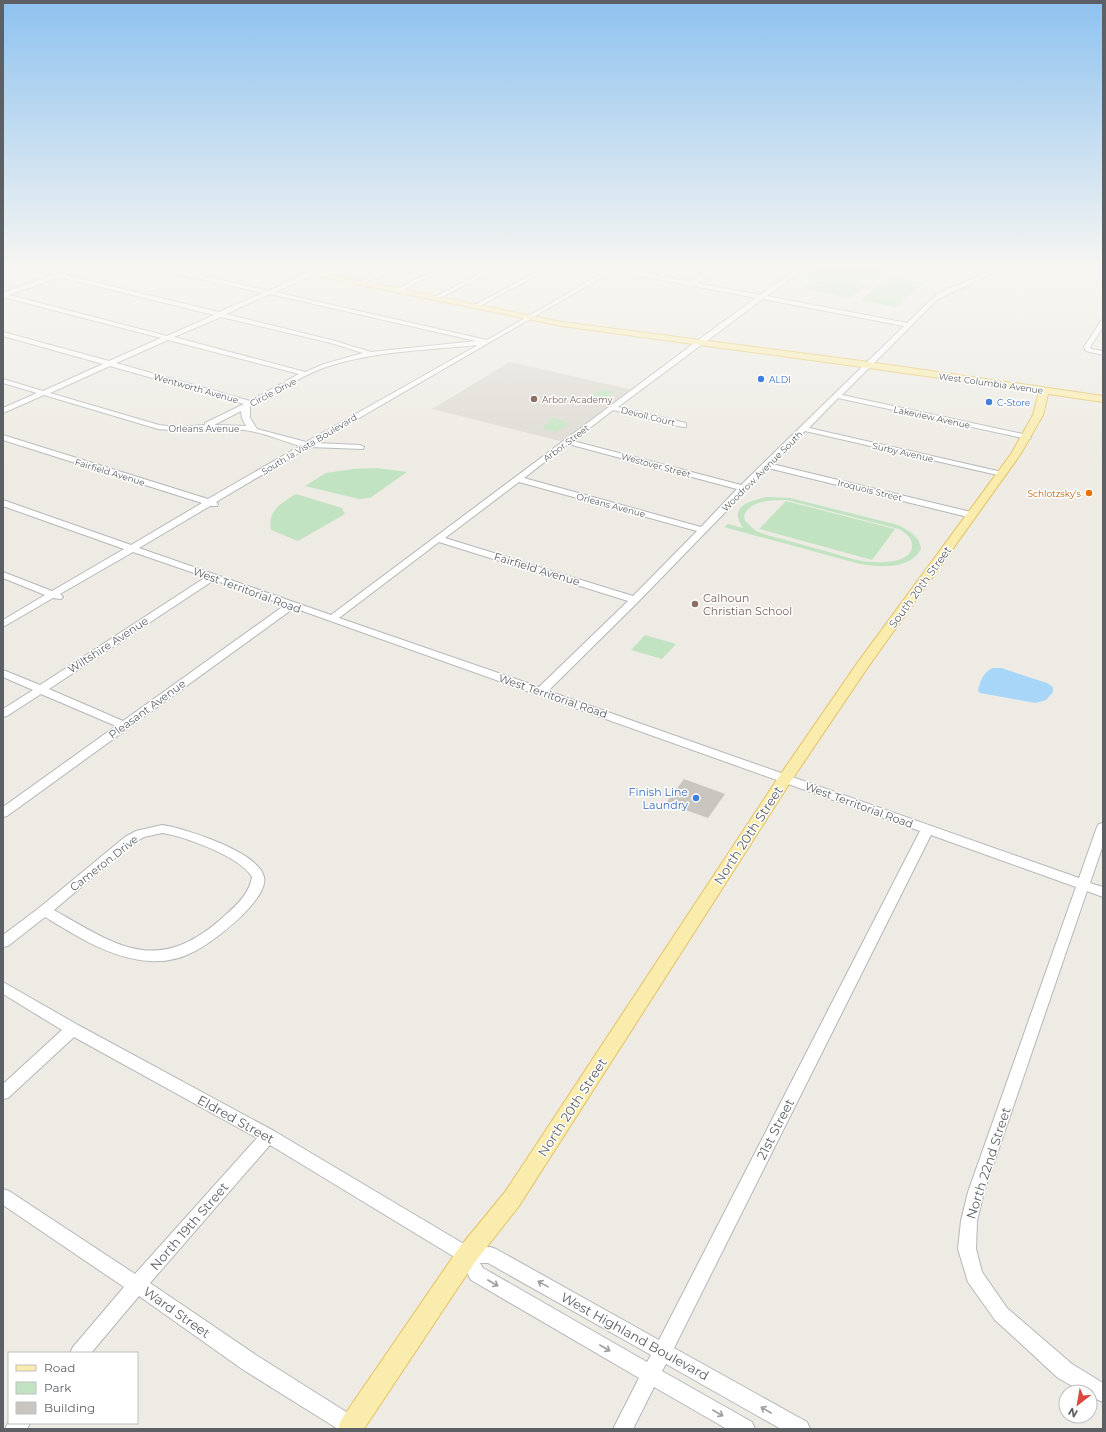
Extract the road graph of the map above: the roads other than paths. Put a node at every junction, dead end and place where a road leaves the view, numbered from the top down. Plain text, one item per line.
1 (6, 335) edge
2 (155, 335) edge
3 (174, 335) edge
4 (303, 335) edge
5 (456, 335) edge
6 (500, 335) edge
7 (641, 335) edge
8 (709, 335) edge
9 (899, 335) edge
10 (1094, 335) edge
11 (167, 338) junction
12 (488, 342) junction
13 (699, 342) junction
14 (1103, 353) edge
15 (370, 356) junction
16 (109, 364) junction
17 (868, 365) junction
18 (306, 374) junction
19 (3, 381) edge
20 (1044, 390) junction
21 (42, 393) junction
22 (837, 396) junction
23 (1103, 399) edge
24 (248, 404) junction
25 (614, 408) junction
26 (3, 411) edge
27 (683, 425) dead end
28 (204, 427) junction
29 (253, 429) junction
30 (804, 429) junction
31 (3, 437) edge
32 (1027, 437) junction
33 (568, 442) junction
34 (311, 446) junction
35 (360, 447) dead end
36 (768, 465) junction
37 (1002, 474) junction
38 (518, 479) junction
39 (743, 488) junction
40 (3, 503) edge
41 (214, 504) junction
42 (972, 515) junction
43 (703, 530) junction
44 (439, 539) junction
45 (136, 550) junction
46 (3, 575) edge
47 (213, 577) junction
48 (57, 596) junction
49 (635, 600) junction
50 (292, 605) junction
51 (331, 619) junction
52 (3, 624) edge
53 (3, 632) edge
54 (3, 673) edge
55 (40, 689) junction
56 (540, 692) junction
57 (3, 714) edge
58 (124, 726) junction
59 (785, 778) junction
60 (3, 813) edge
61 (1103, 827) edge
62 (927, 830) junction
63 (1082, 884) junction
64 (1103, 892) edge
65 (44, 912) junction
66 (3, 942) edge
67 (3, 987) edge
68 (73, 1029) junction
69 (3, 1093) edge
70 (268, 1136) junction
71 (3, 1196) edge
72 (467, 1255) junction
73 (137, 1285) junction
74 (663, 1351) junction
75 (80, 1352) edge
76 (651, 1374) junction
77 (1103, 1393) edge
78 (351, 1428) edge
79 (623, 1429) edge
80 (745, 1429) edge
81 (800, 1429) edge

1 - 16 street, Wentworth Avenue
2 - 11 street
3 - 11 street
4 - 15 street
5 - 12 street
6 - 12 street, South la Vista Boulevard
7 - 13 main road, West Columbia Avenue
8 - 13 street, Arbor Street
9 - 17 street, Woodrow Avenue South
10 - 14 street
11 - 16 street
11 - 18 street
12 - 15 street, Circle Drive
12 - 34 street, South la Vista Boulevard
13 - 17 main road, West Columbia Avenue
13 - 25 street, Arbor Street
15 - 18 street, Circle Drive
16 - 21 street
16 - 24 street, Wentworth Avenue
17 - 20 main road, West Columbia Avenue
17 - 22 street, Woodrow Avenue South
18 - 24 street, Circle Drive
19 - 21 street, Orleans Avenue
20 - 23 main road, West Columbia Avenue
20 - 32 main road, South 20th Street
21 - 26 street
21 - 28 street, Orleans Avenue
22 - 30 street, Woodrow Avenue South
22 - 32 street, Lakeview Avenue
24 - 28 street
24 - 29 street, Circle Drive
25 - 27 street, Devoll Court
25 - 33 street, Arbor Street
28 - 29 street, Orleans Avenue
29 - 34 street, Orleans Avenue
30 - 36 street, Woodrow Avenue South
30 - 37 street, Surby Avenue
31 - 41 street, Fairfield Avenue
32 - 37 main road, South 20th Street
33 - 38 street, Arbor Street
33 - 39 street, Westover Street
34 - 35 street, Orleans Avenue
34 - 41 street, South la Vista Boulevard
36 - 39 street, Woodrow Avenue South
36 - 42 street, Iroquois Street
37 - 42 main road, South 20th Street
38 - 43 street, Orleans Avenue
38 - 44 street, Arbor Street
39 - 43 street, Woodrow Avenue South
40 - 45 street, West Territorial Road
41 - 45 street, South la Vista Boulevard
42 - 59 main road, South 20th Street
43 - 49 street, Woodrow Avenue South
44 - 49 street, Fairfield Avenue
44 - 51 street, Arbor Street
45 - 47 street, West Territorial Road
45 - 48 street, South la Vista Boulevard
46 - 48 street
47 - 50 street, West Territorial Road
47 - 55 street, Wiltshire Avenue
48 - 52 street
48 - 53 street
49 - 56 street, Woodrow Avenue South
50 - 51 street, West Territorial Road
50 - 58 street, Pleasant Avenue
51 - 56 street, West Territorial Road
54 - 55 street
55 - 57 street, Wiltshire Avenue
55 - 58 street
56 - 59 street, West Territorial Road
58 - 60 street, Pleasant Avenue
59 - 62 street, West Territorial Road
59 - 72 main road, North 20th Street
61 - 63 street, North 22nd Street
62 - 63 street, West Territorial Road
62 - 74 street, 21st Street
63 - 64 street, West Territorial Road
63 - 77 street, North 22nd Street
65 - 65 street, Cameron Drive
65 - 66 street, Cameron Drive
67 - 68 street, Eldred Street
68 - 69 street
68 - 70 street, Eldred Street
70 - 72 street, Eldred Street
70 - 73 street, North 19th Street
71 - 73 street, Ward Street
74 -> 72 street, West Highland Boulevard
72 -> 76 street
72 - 78 main road, North 20th Street
73 - 75 street, North 19th Street
73 - 78 street, Ward Street
74 - 76 street, 21st Street
81 -> 74 street, West Highland Boulevard
76 - 79 street, 21st Street
76 -> 80 street

